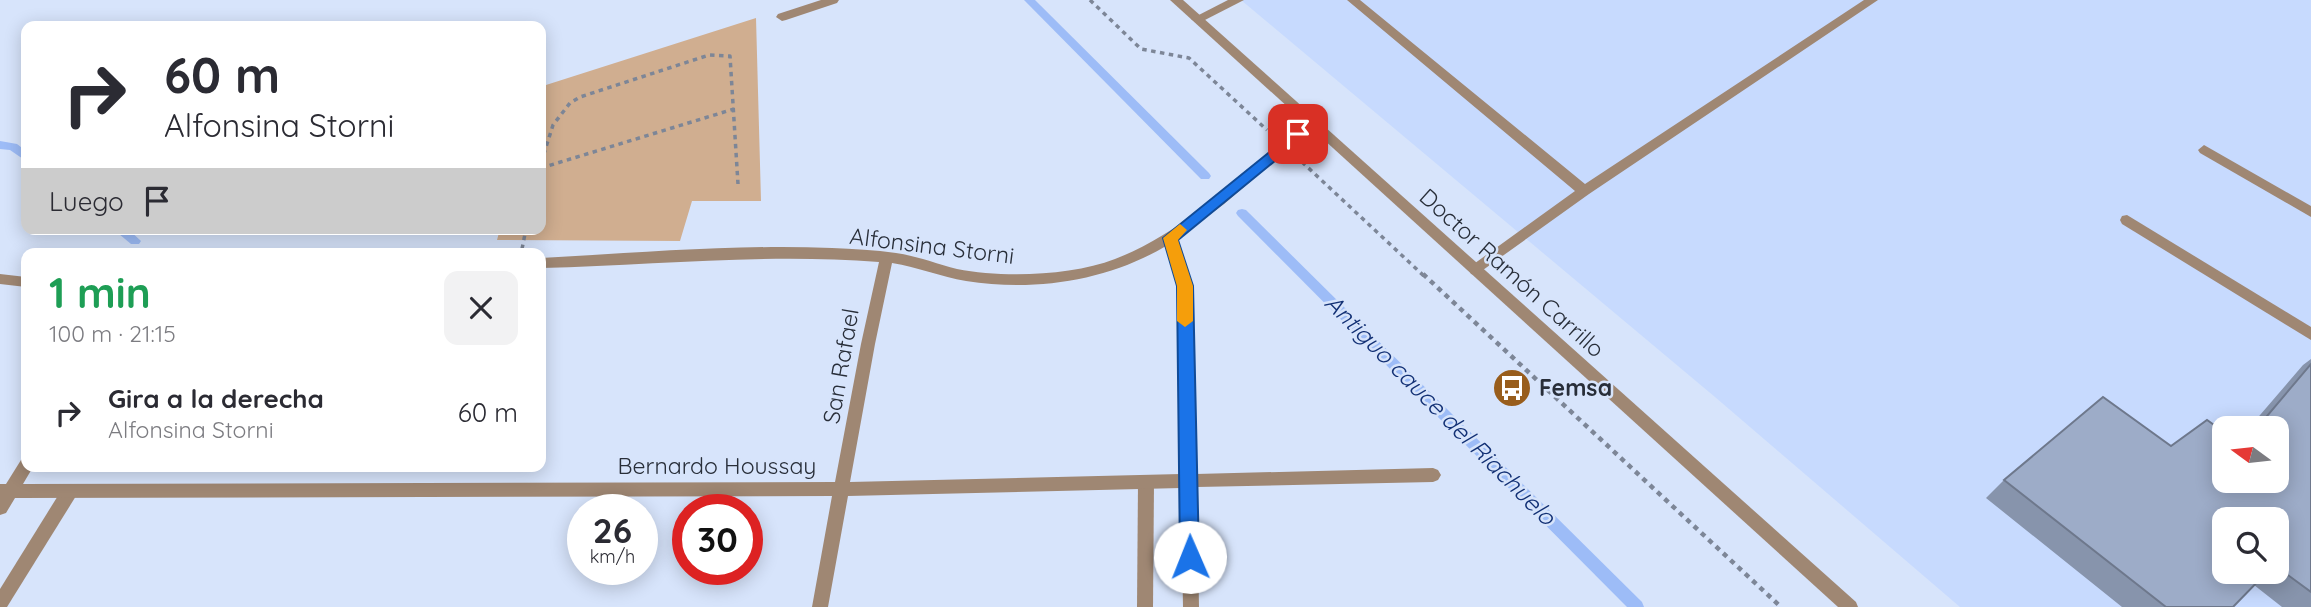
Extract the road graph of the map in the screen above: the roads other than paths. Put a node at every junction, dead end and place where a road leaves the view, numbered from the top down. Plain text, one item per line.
1 (833, 0) edge
2 (1176, 0) edge
3 (1238, 0) edge
4 (1353, 0) edge
5 (1872, 0) edge
6 (782, 17) dead end
7 (1197, 19) junction
8 (1312, 123) junction
9 (2204, 150) dead end
10 (1584, 191) junction
11 (2311, 212) edge
12 (2127, 219) dead end
13 (1170, 238) junction
14 (887, 257) junction
15 (546, 263) edge
16 (1476, 270) junction
17 (0, 279) edge
18 (21, 281) edge
19 (2311, 334) edge
20 (21, 471) edge
21 (1433, 475) dead end
22 (1188, 482) junction
23 (1146, 483) junction
24 (844, 489) junction
25 (5, 491) edge
26 (70, 491) junction
27 (0, 508) edge
28 (0, 604) edge
29 (820, 607) edge
30 (1145, 607) edge
31 (1191, 607) edge
32 (1850, 607) edge

1 - 6 street
2 - 7 street, Doctor Ramón Carrillo
3 - 7 street
4 - 10 street
5 - 10 street
7 - 8 street, Doctor Ramón Carrillo
8 - 13 street, Alfonsina Storni
8 - 16 street, Doctor Ramón Carrillo
9 - 11 street
10 - 16 street
12 - 19 street
13 - 14 street, Alfonsina Storni
13 - 22 street
14 - 15 street, Alfonsina Storni
14 - 24 street, San Rafael
16 - 32 street, Doctor Ramón Carrillo
17 - 18 street
20 - 25 street
21 - 22 street, Bernardo Houssay
22 - 23 street, Bernardo Houssay
22 - 31 street
23 - 24 street, Bernardo Houssay
23 - 30 street
24 - 26 street, Bernardo Houssay
24 - 29 street, San Rafael
25 - 26 street, Bernardo Houssay
25 - 27 street
26 - 28 street

